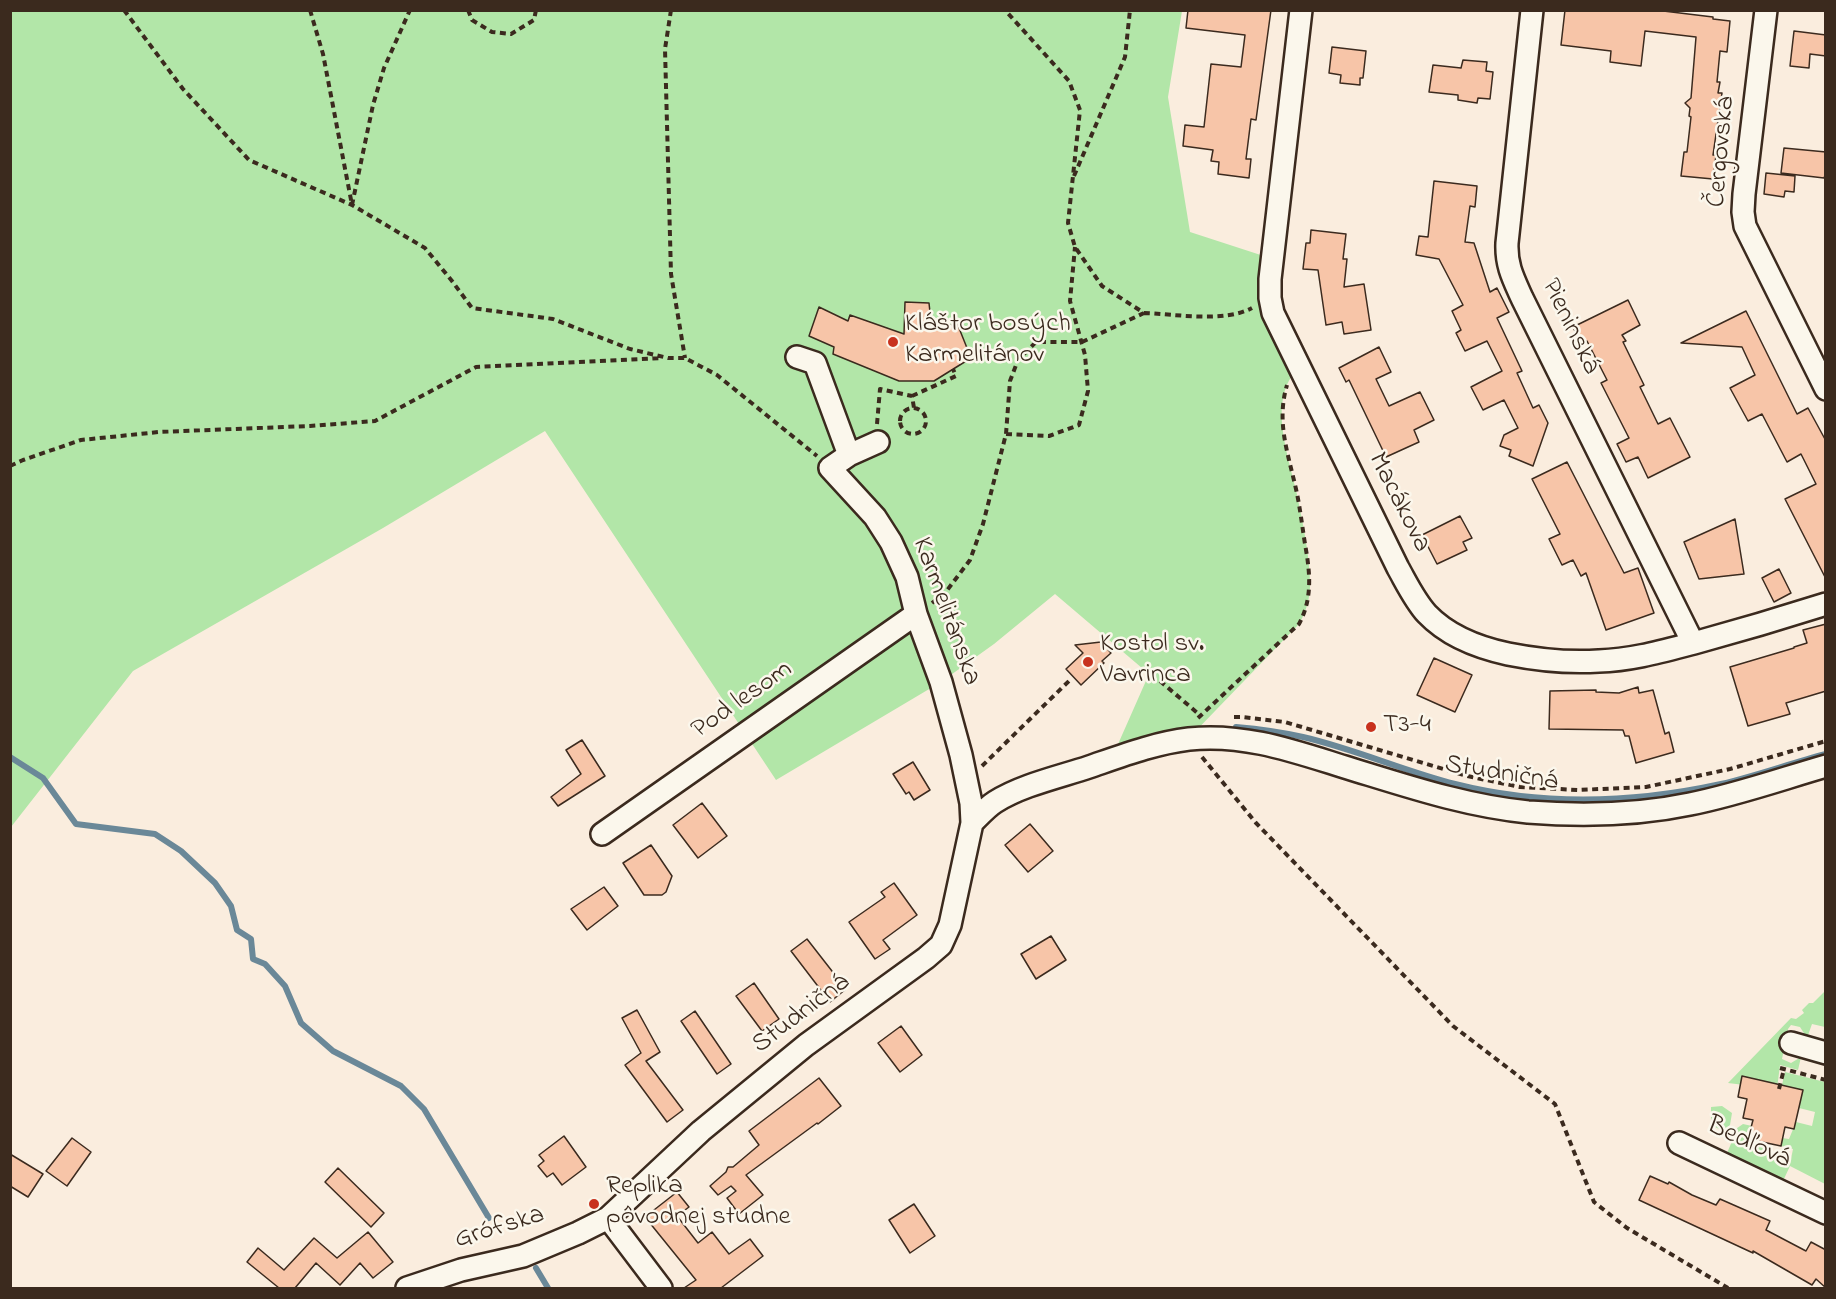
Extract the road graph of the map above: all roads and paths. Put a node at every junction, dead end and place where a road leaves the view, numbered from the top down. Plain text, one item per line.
1 (124, 10) edge
2 (310, 10) edge
3 (410, 10) edge
4 (468, 10) edge
5 (536, 10) edge
6 (671, 10) edge
7 (1005, 10) edge
8 (1130, 10) edge
9 (1301, 10) edge
10 (1532, 10) edge
11 (1766, 10) edge
12 (1072, 181) junction
13 (352, 205) junction
14 (1075, 247) junction
15 (1270, 298) junction
16 (1144, 313) junction
17 (1082, 342) junction
18 (797, 357) dead end
19 (668, 358) junction
20 (685, 358) junction
21 (1299, 368) junction
22 (953, 369) dead end
23 (1826, 389) edge
24 (912, 396) junction
25 (914, 408) junction
26 (901, 427) junction
27 (1006, 434) junction
28 (886, 437) junction
29 (849, 455) junction
30 (10, 466) edge
31 (830, 468) junction
32 (1826, 604) edge
33 (916, 614) junction
34 (1693, 643) junction
35 (1072, 678) dead end
36 (1160, 681) dead end
37 (1201, 716) junction
38 (1230, 718) dead end
39 (1207, 720) dead end
40 (1192, 730) junction
41 (1826, 741) edge
42 (961, 755) joint
43 (985, 763) dead end
44 (1826, 766) edge
45 (972, 823) junction
46 (602, 834) dead end
47 (1791, 1043) dead end
48 (1826, 1053) edge
49 (1826, 1080) edge
50 (1779, 1089) dead end
51 (1679, 1143) dead end
52 (1826, 1213) edge
53 (608, 1218) junction
54 (462, 1279) edge
55 (407, 1288) edge
56 (661, 1288) edge
57 (1728, 1288) edge

1 - 13 path
2 - 13 path
3 - 13 path
4 - 5 path
6 - 20 path
7 - 12 path
8 - 12 path
9 - 15 street, Macákova
10 - 34 street, Pieninská
11 - 23 street, Čergovská
12 - 14 path
13 - 19 path
14 - 16 path
14 - 17 path
15 - 16 path
15 - 21 street, Macákova
16 - 17 path
17 - 27 path
17 - 27 path
18 - 29 street
19 - 20 path
19 - 30 path
20 - 31 path
21 - 34 street, Macákova
21 - 37 path
22 - 24 path
24 - 25 path
24 - 28 path
25 - 26 path
25 - 26 path
26 - 28 path
27 - 33 path
28 - 29 street
29 - 31 street
31 - 33 street, Karmelitánska
32 - 34 street, Macákova
33 - 42 street, Karmelitánska
33 - 46 street, Pod lesom
35 - 43 path
36 - 37 path
37 - 40 path
38 - 41 path
39 - 40 path
40 - 44 street, Studničná
40 - 45 street, Studničná
40 - 57 path
42 - 45 street, Studničná
45 - 53 street, Studničná
47 - 48 street
49 - 50 path
51 - 52 street, Bedľová
53 - 54 street, Grófska
53 - 56 street
54 - 55 street, Grófska

